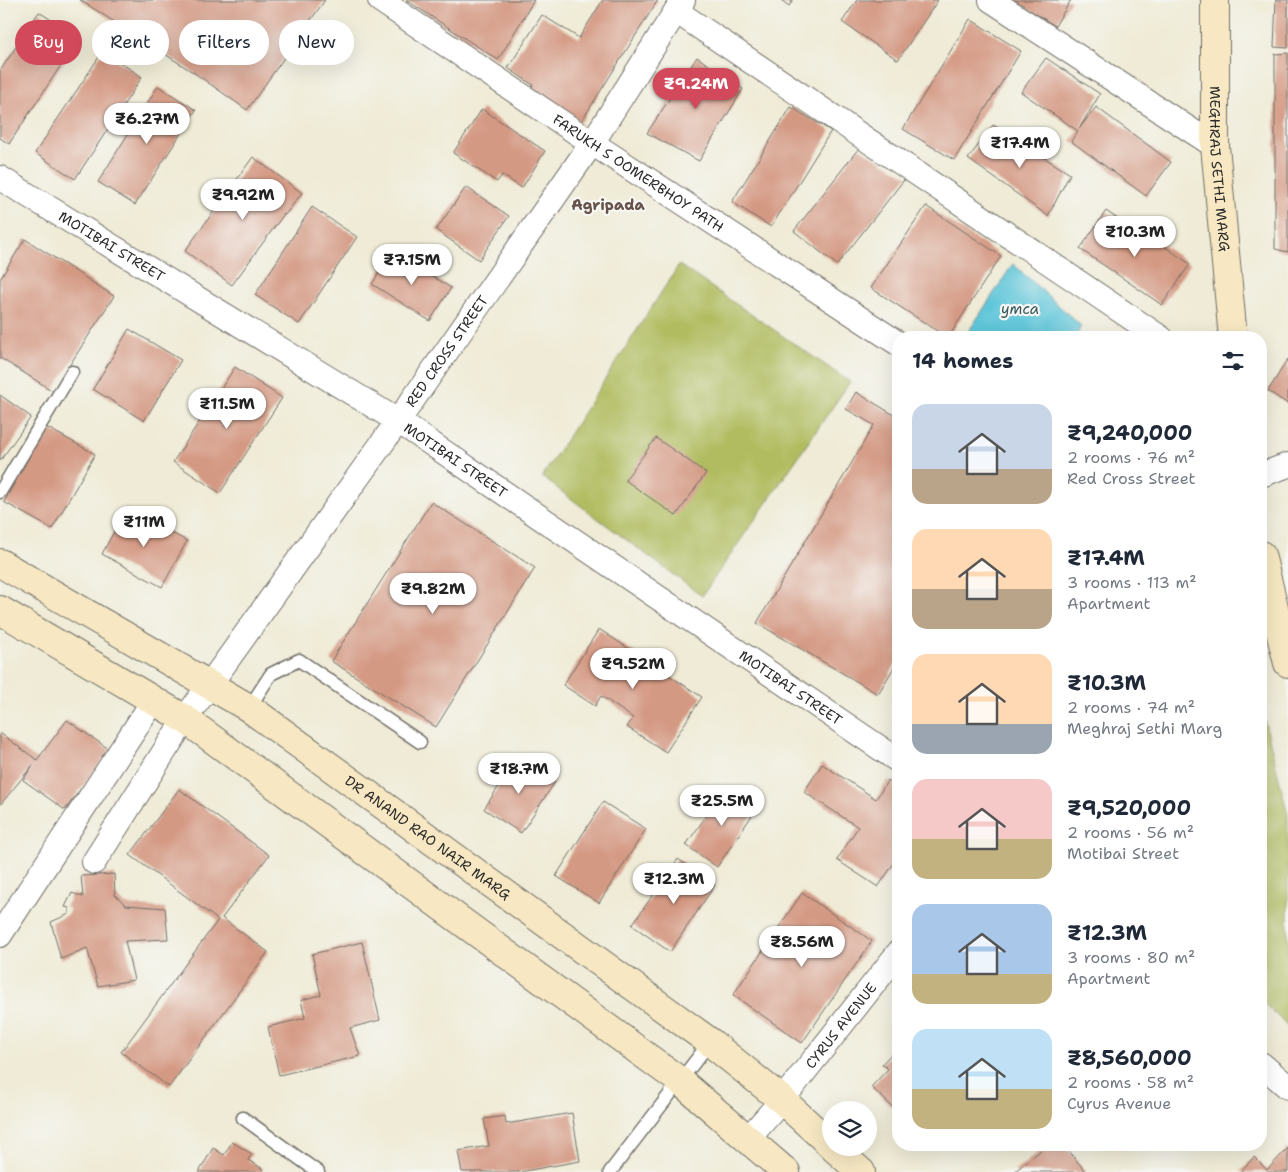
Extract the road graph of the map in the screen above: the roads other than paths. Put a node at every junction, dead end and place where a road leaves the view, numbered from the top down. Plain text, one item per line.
1 (380, 0) edge
2 (991, 0) edge
3 (1215, 0) edge
4 (680, 5) edge
5 (592, 143) junction
6 (1215, 146) junction
7 (0, 178) edge
8 (1151, 331) edge
9 (1232, 331) edge
10 (892, 339) edge
11 (72, 372) dead end
12 (398, 421) junction
13 (1288, 465) edge
14 (1267, 472) edge
15 (0, 492) edge
16 (0, 563) edge
17 (1267, 579) edge
18 (1, 613) edge
19 (1288, 663) edge
20 (210, 686) junction
21 (154, 700) junction
22 (249, 708) junction
23 (185, 719) junction
24 (420, 742) dead end
25 (892, 756) edge
26 (94, 862) dead end
27 (0, 935) edge
28 (892, 962) edge
29 (710, 1042) junction
30 (1267, 1069) edge
31 (680, 1081) junction
32 (1288, 1087) edge
33 (782, 1100) junction
34 (243, 1118) dead end
35 (822, 1137) edge
36 (747, 1140) junction
37 (843, 1156) edge
38 (318, 1172) edge
39 (610, 1172) edge
40 (767, 1172) edge
41 (786, 1172) edge
42 (861, 1172) edge

1 - 5 street, FARUKH S OOMERBHOY PATH
2 - 6 street
3 - 6 main road, MEGHRAJ SETHI MARG
4 - 5 street, RED CROSS STREET
4 - 8 street
5 - 10 street, FARUKH S OOMERBHOY PATH
5 - 12 street, RED CROSS STREET
6 - 9 main road, MEGHRAJ SETHI MARG
7 - 12 street, MOTIBAI STREET
11 - 15 lane
12 - 20 street, RED CROSS STREET
12 - 25 street, MOTIBAI STREET
13 - 14 street
16 - 20 main road, DR ANAND RAO NAIR MARG
17 - 19 main road
18 - 21 main road
20 - 22 main road, DR ANAND RAO NAIR MARG
20 - 23 street, RED CROSS STREET
21 - 23 main road
21 - 27 street
22 - 24 lane
22 - 29 main road, DR ANAND RAO NAIR MARG
23 - 26 street, RED CROSS STREET
23 - 31 main road
28 - 33 street, CYRUS AVENUE
29 - 31 lane
29 - 33 main road, DR ANAND RAO NAIR MARG
30 - 32 street
31 - 36 main road
31 - 39 lane
33 - 35 main road, DR ANAND RAO NAIR MARG
33 - 36 street, CYRUS AVENUE
34 - 38 lane
36 - 40 lane
36 - 41 main road
37 - 42 main road

